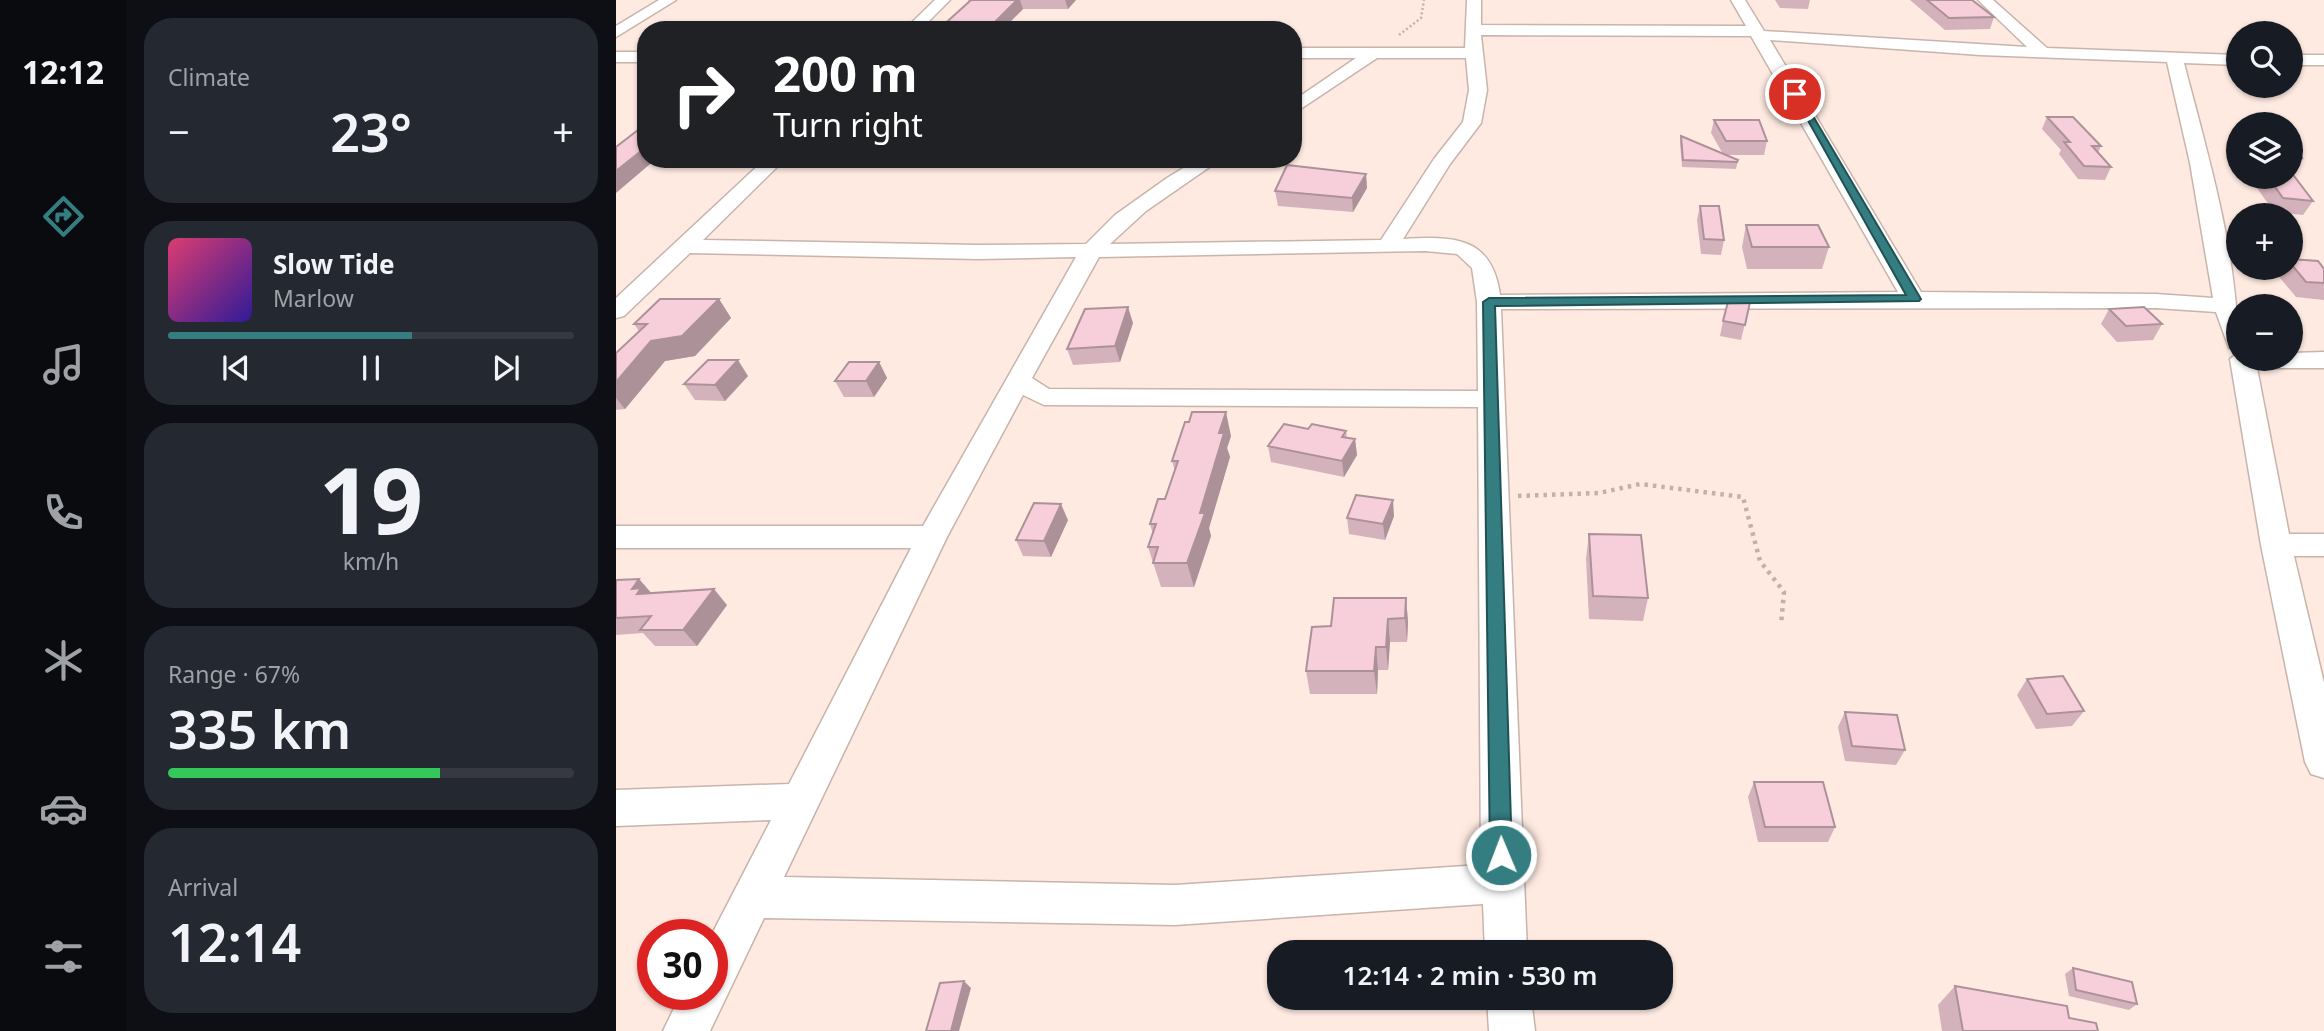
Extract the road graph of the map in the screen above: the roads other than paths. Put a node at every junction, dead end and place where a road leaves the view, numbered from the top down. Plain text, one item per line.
1 (669, 0) edge
2 (943, 0) edge
3 (1474, 0) edge
4 (1738, 0) edge
5 (1985, 0) edge
6 (921, 21) edge
7 (1475, 30) junction
8 (616, 32) edge
9 (1757, 33) junction
10 (1302, 53) edge
11 (1373, 53) junction
12 (1473, 53) junction
13 (2043, 53) junction
14 (616, 57) edge
15 (637, 57) edge
16 (2175, 60) junction
17 (2226, 60) edge
18 (2303, 60) edge
19 (2324, 60) edge
20 (1302, 103) edge
21 (767, 168) edge
22 (1197, 168) edge
23 (687, 246) junction
24 (1387, 246) junction
25 (1092, 249) junction
26 (1914, 299) junction
27 (1489, 302) junction
28 (2226, 306) joint
29 (616, 311) edge
30 (2303, 358) edge
31 (2324, 360) edge
32 (2245, 371) edge
33 (1017, 380) junction
34 (1044, 397) junction
35 (1490, 398) junction
36 (1001, 414) junction
37 (616, 537) edge
38 (932, 537) junction
39 (2277, 545) junction
40 (2324, 545) edge
41 (2324, 762) edge
42 (800, 801) junction
43 (616, 808) edge
44 (1502, 883) junction
45 (752, 898) junction
46 (1505, 940) edge
47 (728, 947) edge
48 (697, 1010) edge
49 (1510, 1010) edge
50 (686, 1031) edge
51 (1512, 1031) edge

1 - 8 street
2 - 6 street
3 - 7 street
4 - 9 street
5 - 13 street
7 - 9 street
7 - 12 street
9 - 13 street
9 - 26 street
10 - 11 street
11 - 12 street
11 - 20 street
12 - 24 street
13 - 16 street
14 - 15 street
16 - 17 street
16 - 28 street
18 - 19 street
21 - 23 street
22 - 25 street
23 - 25 street
23 - 29 street
24 - 25 street
24 - 27 street
25 - 33 street
26 - 27 street
26 - 28 street
27 - 35 street
30 - 31 street
32 - 39 street
33 - 34 street
33 - 36 street
34 - 35 street
34 - 36 street
35 - 44 street
36 - 38 street
37 - 38 street
38 - 42 street
39 - 40 street
39 - 41 street
42 - 43 street
42 - 45 street
44 - 45 street
44 - 46 street
45 - 47 street
48 - 50 street
49 - 51 street

